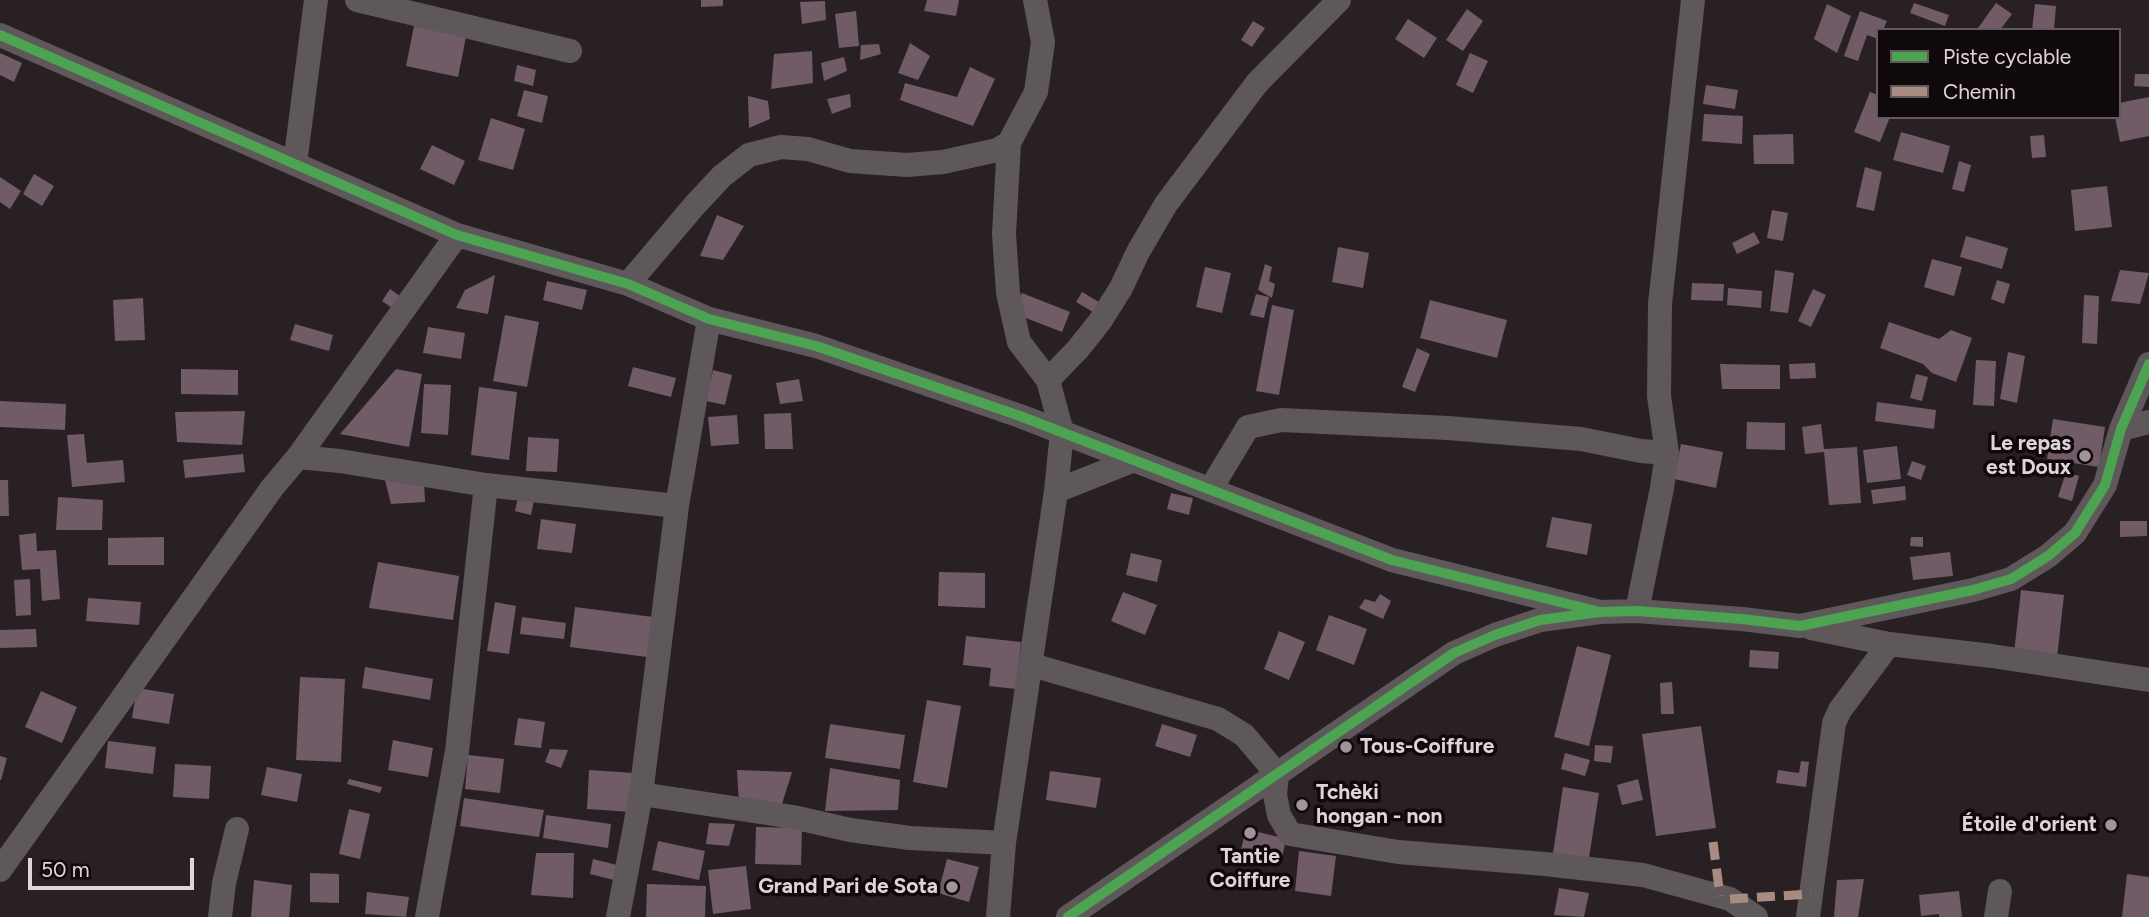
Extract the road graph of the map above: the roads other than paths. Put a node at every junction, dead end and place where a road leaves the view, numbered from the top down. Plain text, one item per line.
1 (316, 0) edge
2 (357, 0) edge
3 (1035, 0) edge
4 (1339, 0) edge
5 (1693, 0) edge
6 (0, 35) edge
7 (570, 51) dead end
8 (1009, 143) junction
9 (295, 164) junction
10 (457, 235) junction
11 (628, 284) junction
12 (709, 318) junction
13 (2149, 364) edge
14 (1048, 380) junction
15 (2149, 422) edge
16 (2121, 429) junction
17 (1062, 432) junction
18 (1667, 453) junction
19 (298, 457) junction
20 (1134, 460) junction
21 (486, 485) junction
22 (1210, 490) junction
23 (1056, 491) junction
24 (677, 506) junction
25 (1637, 611) junction
26 (1600, 612) junction
27 (1800, 626) junction
28 (1889, 644) junction
29 (1032, 665) junction
30 (2149, 680) edge
31 (1277, 774) junction
32 (641, 794) junction
33 (237, 829) dead end
34 (1004, 843) junction
35 (0, 870) edge
36 (2000, 891) dead end
37 (220, 917) edge
38 (426, 917) edge
39 (618, 917) edge
40 (998, 917) edge
41 (1068, 917) edge
42 (1756, 917) edge
43 (1808, 917) edge
44 (1996, 917) edge

1 - 9 street
2 - 7 street
3 - 8 street
4 - 14 street
5 - 18 street
6 - 9 street
8 - 11 street
8 - 14 street
9 - 10 street
10 - 11 street
10 - 19 street
11 - 12 street
12 - 17 street
12 - 24 street
13 - 16 street
14 - 17 street
15 - 16 street
16 - 27 street
17 - 20 street
17 - 23 street
18 - 22 street
18 - 25 street
19 - 21 street
19 - 35 street
20 - 22 street
20 - 23 street
21 - 24 street
21 - 38 street
22 - 26 street
23 - 29 street
24 - 32 street
25 - 26 street
25 - 27 street
26 - 31 street
27 - 28 street
28 - 30 street
28 - 43 street
29 - 31 street
29 - 34 street
31 - 41 street
31 - 42 street
32 - 34 street
32 - 39 street
33 - 37 street
34 - 40 street
36 - 44 street

